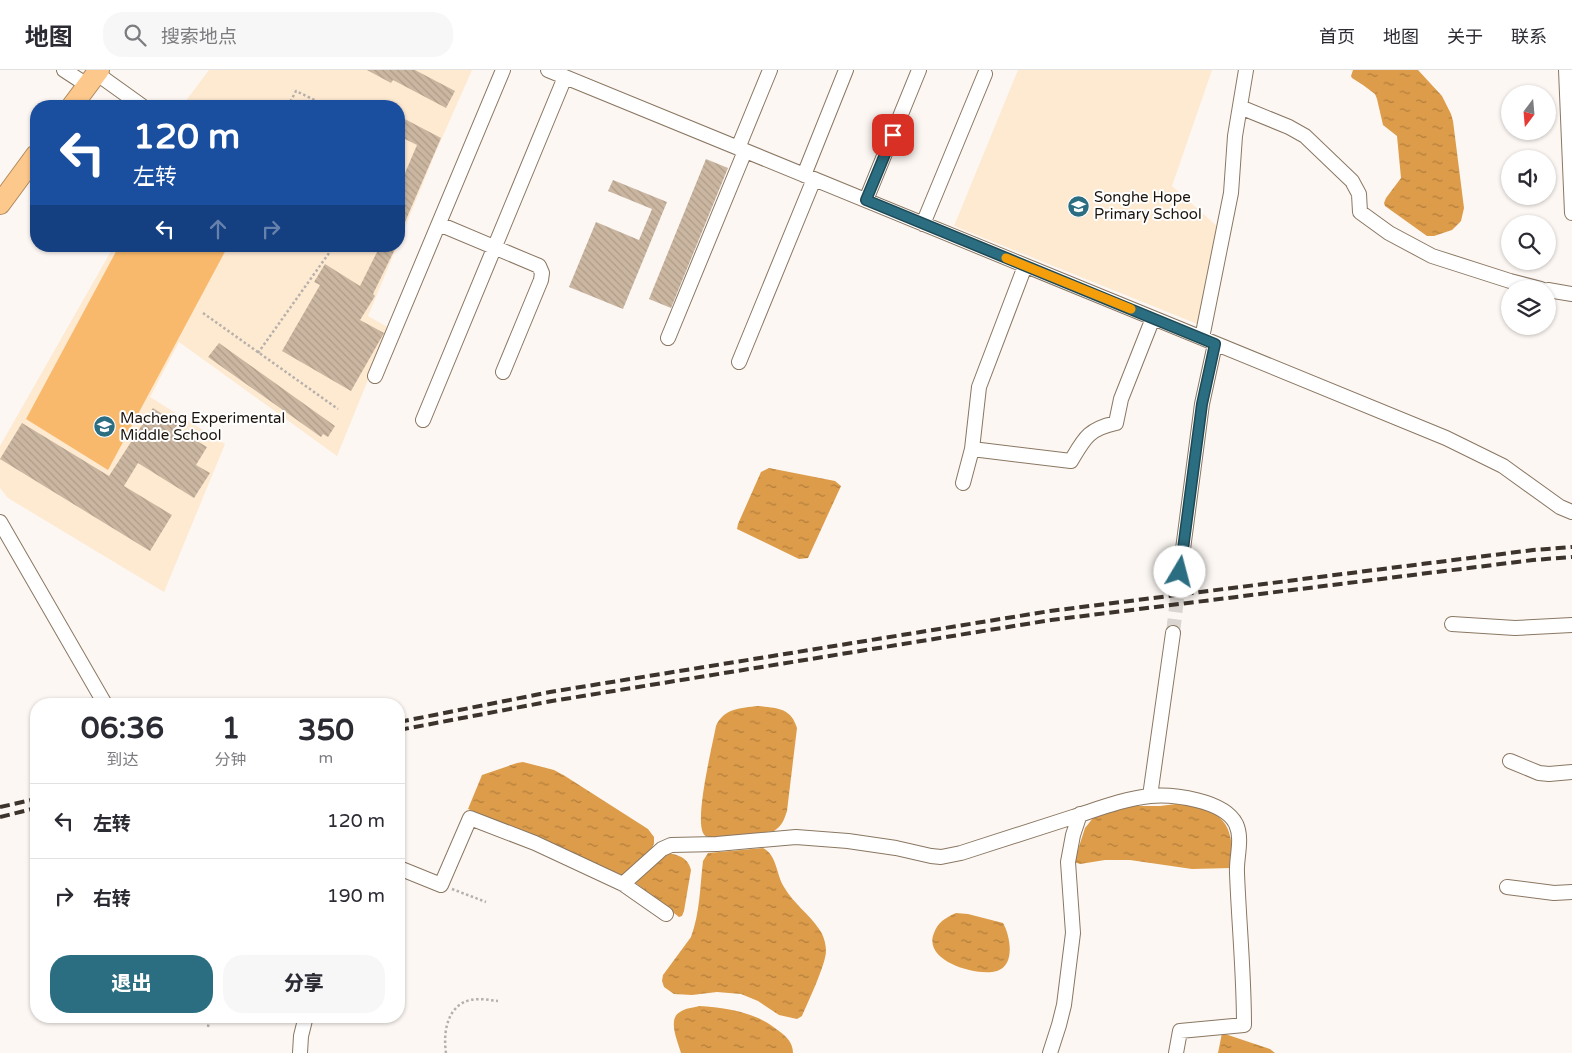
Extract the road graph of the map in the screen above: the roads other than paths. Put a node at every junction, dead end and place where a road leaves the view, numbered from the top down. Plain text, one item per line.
1 (64, 70) edge
2 (503, 70) edge
3 (548, 70) edge
4 (770, 70) edge
5 (846, 70) edge
6 (919, 70) edge
7 (1246, 70) edge
8 (1566, 70) edge
9 (985, 74) dead end
10 (94, 76) edge
11 (565, 77) junction
12 (76, 100) edge
13 (132, 100) edge
14 (1240, 107) junction
15 (742, 150) junction
16 (30, 163) edge
17 (809, 177) junction
18 (866, 200) junction
19 (0, 204) edge
20 (1572, 213) edge
21 (439, 224) junction
22 (923, 224) junction
23 (494, 247) junction
24 (1025, 266) junction
25 (1507, 280) edge
26 (1556, 291) edge
27 (1572, 294) edge
28 (1153, 318) junction
29 (668, 338) dead end
30 (1208, 341) junction
31 (739, 362) dead end
32 (503, 372) dead end
33 (375, 376) dead end
34 (423, 420) dead end
35 (972, 449) junction
36 (963, 483) dead end
37 (1572, 512) edge
38 (0, 522) edge
39 (1180, 572) tunnel mouth
40 (1452, 624) dead end
41 (1572, 625) edge
42 (1173, 633) tunnel mouth
43 (102, 698) edge
44 (1510, 761) dead end
45 (1572, 772) edge
46 (1150, 796) junction
47 (1080, 814) junction
48 (405, 870) edge
49 (623, 884) junction
50 (1508, 888) dead end
51 (1572, 892) edge
52 (666, 914) dead end
53 (304, 1023) edge
54 (300, 1053) edge
55 (1050, 1053) edge
56 (1176, 1053) edge

1 - 10 street
2 - 21 street
3 - 11 street
4 - 15 street
5 - 17 street
6 - 18 street
7 - 14 street
8 - 20 street
9 - 22 street
10 - 12 highway
10 - 13 street
11 - 15 street
11 - 23 street
14 - 25 street
14 - 30 street
15 - 17 street
15 - 29 street
16 - 19 highway
17 - 18 street
17 - 31 street
18 - 22 street
21 - 23 street
21 - 33 street
22 - 24 street
23 - 32 street
23 - 34 street
24 - 28 street
24 - 35 street
26 - 27 street
28 - 30 street
28 - 35 street
30 - 37 street
30 - 39 street
35 - 36 street
38 - 43 street
40 - 41 street
42 - 46 street
44 - 45 street
46 - 47 street
46 - 56 street
47 - 49 street
47 - 55 street
48 - 49 street
49 - 52 street
50 - 51 street
53 - 54 street

